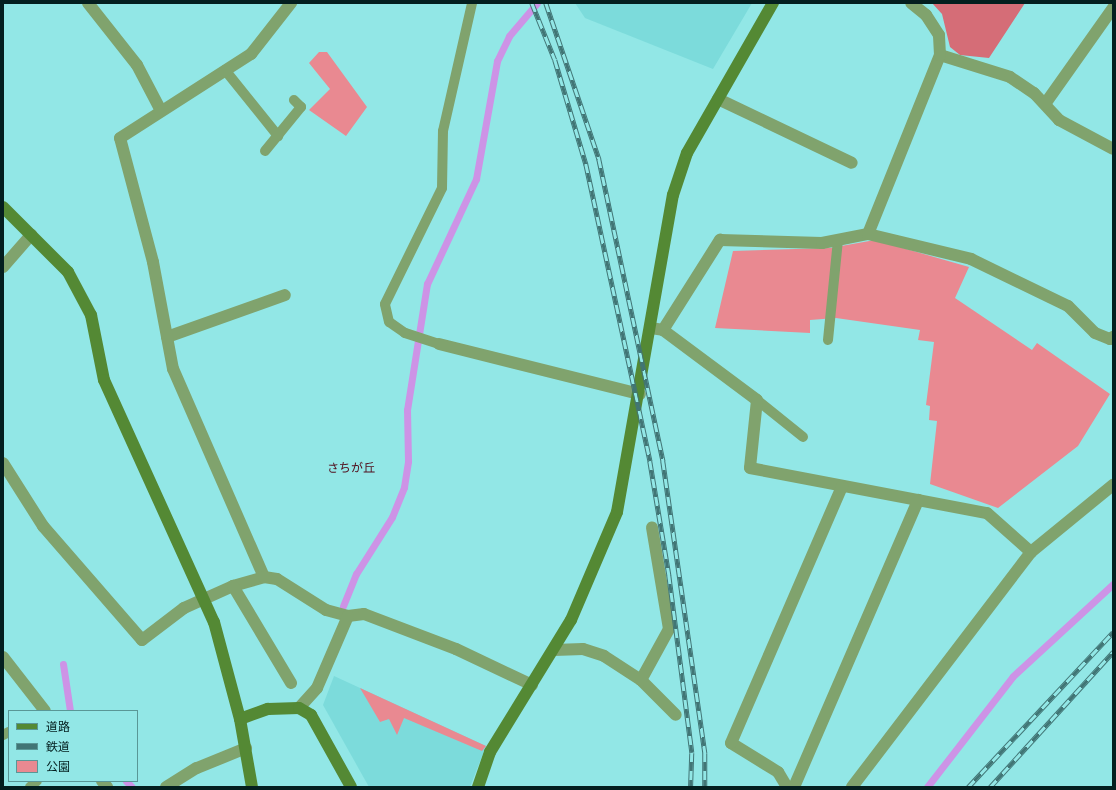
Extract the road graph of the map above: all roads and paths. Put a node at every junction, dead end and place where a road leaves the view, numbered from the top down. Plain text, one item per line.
1 (88, 3) edge
2 (291, 3) edge
3 (472, 3) edge
4 (773, 3) edge
5 (911, 3) edge
6 (1113, 8) edge
7 (940, 55) junction
8 (225, 70) junction
9 (294, 100) dead end
10 (718, 100) junction
11 (1045, 104) junction
12 (160, 110) junction
13 (278, 136) junction
14 (1113, 149) edge
15 (265, 151) dead end
16 (852, 164) dead end
17 (3, 207) edge
18 (868, 234) junction
19 (31, 235) junction
20 (838, 240) junction
21 (3, 267) edge
22 (285, 295) dead end
23 (651, 328) junction
24 (663, 330) junction
25 (167, 337) junction
26 (1113, 337) edge
27 (828, 340) dead end
28 (439, 344) joint
29 (640, 394) junction
30 (757, 400) junction
31 (803, 437) dead end
32 (3, 463) edge
33 (1113, 485) edge
34 (842, 486) junction
35 (918, 500) junction
36 (652, 527) dead end
37 (1031, 552) junction
38 (264, 577) junction
39 (233, 586) junction
40 (204, 599) junction
41 (348, 616) junction
42 (554, 650) junction
43 (3, 657) edge
44 (641, 680) junction
45 (291, 683) dead end
46 (532, 685) junction
47 (299, 708) junction
48 (44, 710) edge
49 (676, 715) dead end
50 (240, 719) junction
51 (246, 748) junction
52 (166, 787) edge
53 (252, 787) edge
54 (351, 787) edge
55 (478, 787) edge
56 (787, 787) edge
57 (794, 787) edge
58 (852, 787) edge

1 - 12 street
2 - 8 street
3 - 28 lane
4 - 10 street
5 - 7 street
6 - 11 street
7 - 11 street
7 - 18 street
8 - 12 street
8 - 13 lane
9 - 13 lane
10 - 16 street
10 - 23 street
11 - 14 street
12 - 25 street
13 - 15 lane
17 - 19 street
18 - 20 street
18 - 26 street
19 - 21 street
19 - 40 street
20 - 24 street
20 - 27 lane
22 - 25 street
23 - 24 street
23 - 29 street
24 - 30 street
25 - 38 street
28 - 29 street
29 - 42 street
30 - 31 lane
30 - 34 street
32 - 40 street
33 - 37 street
34 - 35 street
34 - 56 street
35 - 37 street
35 - 57 street
36 - 44 street
37 - 58 street
38 - 39 street
38 - 41 street
39 - 40 street
39 - 45 street
40 - 50 street
41 - 46 street
41 - 47 street
42 - 44 street
42 - 46 street
43 - 48 street
44 - 49 street
46 - 55 street
47 - 50 street
47 - 54 street
50 - 51 street
51 - 52 street
51 - 53 street

